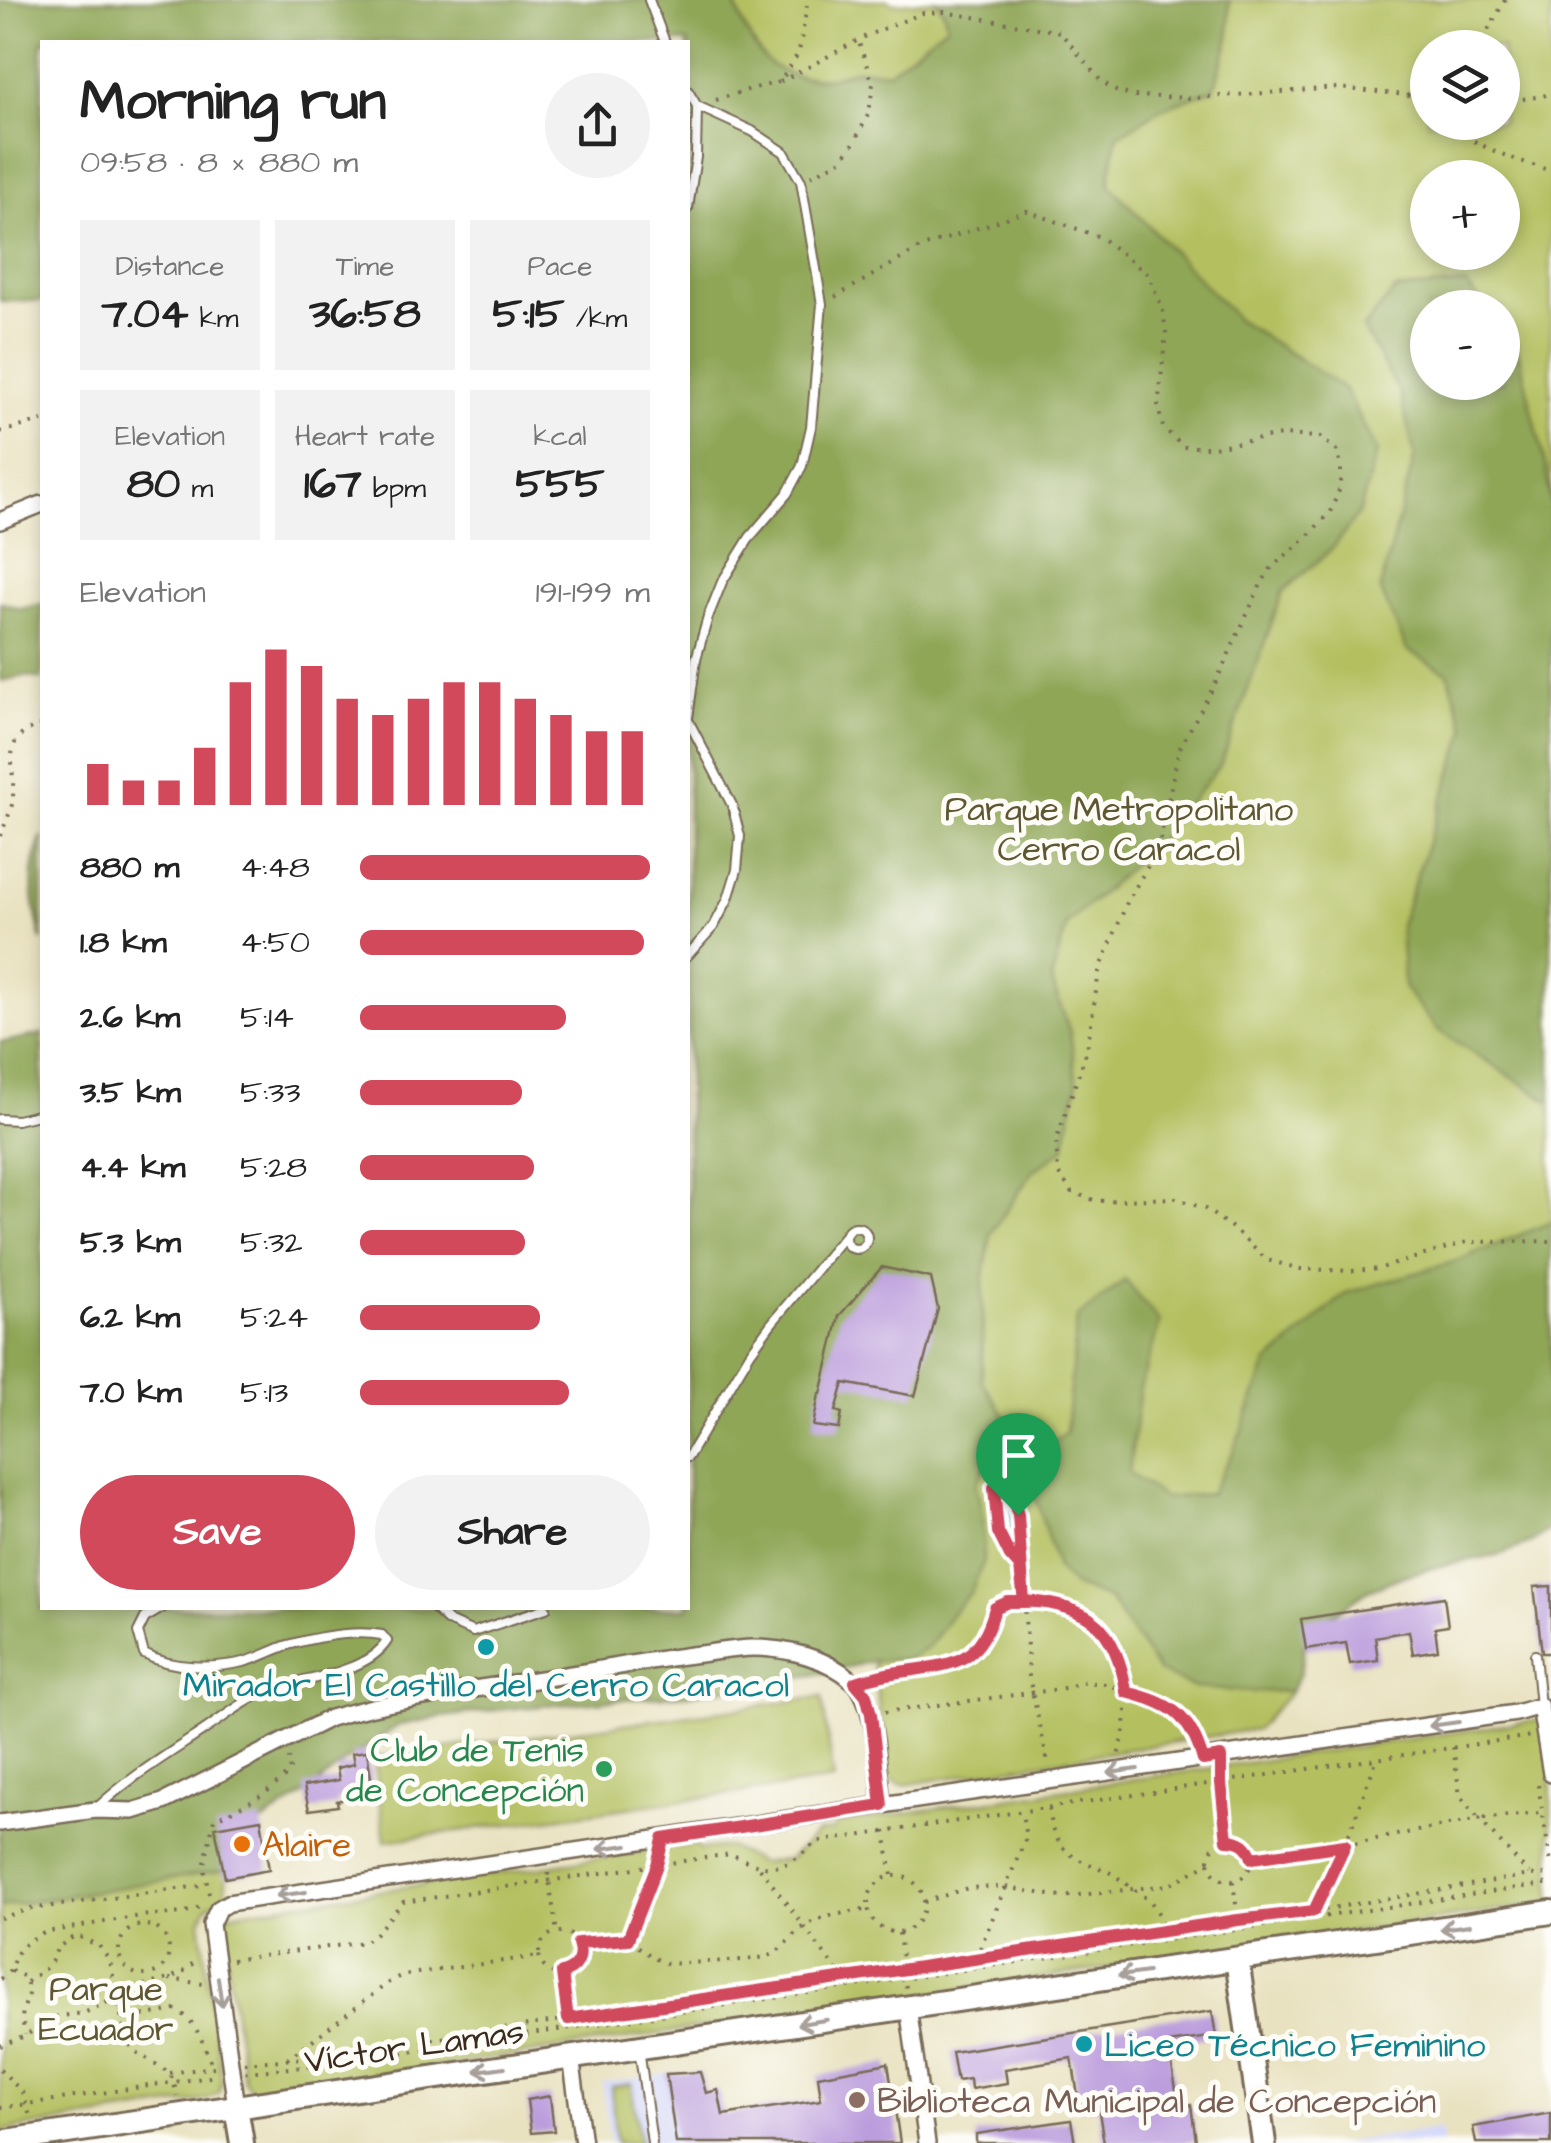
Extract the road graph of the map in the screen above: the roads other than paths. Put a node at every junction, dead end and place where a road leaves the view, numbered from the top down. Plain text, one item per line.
1 (649, 0) edge
2 (663, 40) edge
3 (690, 94) edge
4 (697, 106) junction
5 (690, 195) edge
6 (40, 505) edge
7 (0, 521) edge
8 (690, 704) edge
9 (690, 723) edge
10 (690, 953) edge
11 (40, 1114) edge
12 (0, 1119) edge
13 (846, 1234) junction
14 (854, 1249) junction
15 (826, 1258) junction
16 (690, 1454) edge
17 (159, 1610) edge
18 (436, 1610) edge
19 (540, 1610) edge
20 (1534, 1655) dead end
21 (1540, 1706) junction
22 (1544, 1774) edge
23 (882, 1805) junction
24 (95, 1810) junction
25 (0, 1823) edge
26 (1551, 1912) edge
27 (1237, 1958) junction
28 (908, 2007) junction
29 (639, 2048) junction
30 (571, 2058) junction
31 (236, 2107) junction
32 (0, 2142) edge
33 (242, 2143) edge
34 (583, 2143) edge
35 (652, 2143) edge
36 (927, 2143) edge
37 (1264, 2143) edge

1 - 2 lane
3 - 4 lane
4 - 5 lane
4 - 8 lane
6 - 7 street
9 - 10 lane
11 - 12 lane
13 - 14 lane
13 - 14 lane
13 - 15 lane
14 - 15 lane
15 - 16 lane
17 - 24 lane
18 - 19 lane
20 - 21 lane
21 - 22 street
21 -> 23 street
23 - 24 street
23 -> 31 street
24 - 25 street
26 -> 27 main road, Víctor Lamas
27 -> 28 main road, Víctor Lamas
27 - 37 main road
28 -> 29 main road, Víctor Lamas
28 - 36 street
29 - 30 main road, Víctor Lamas
29 - 35 lane
30 -> 31 main road, Víctor Lamas
30 - 34 street
31 - 32 main road, Víctor Lamas
31 - 33 main road

